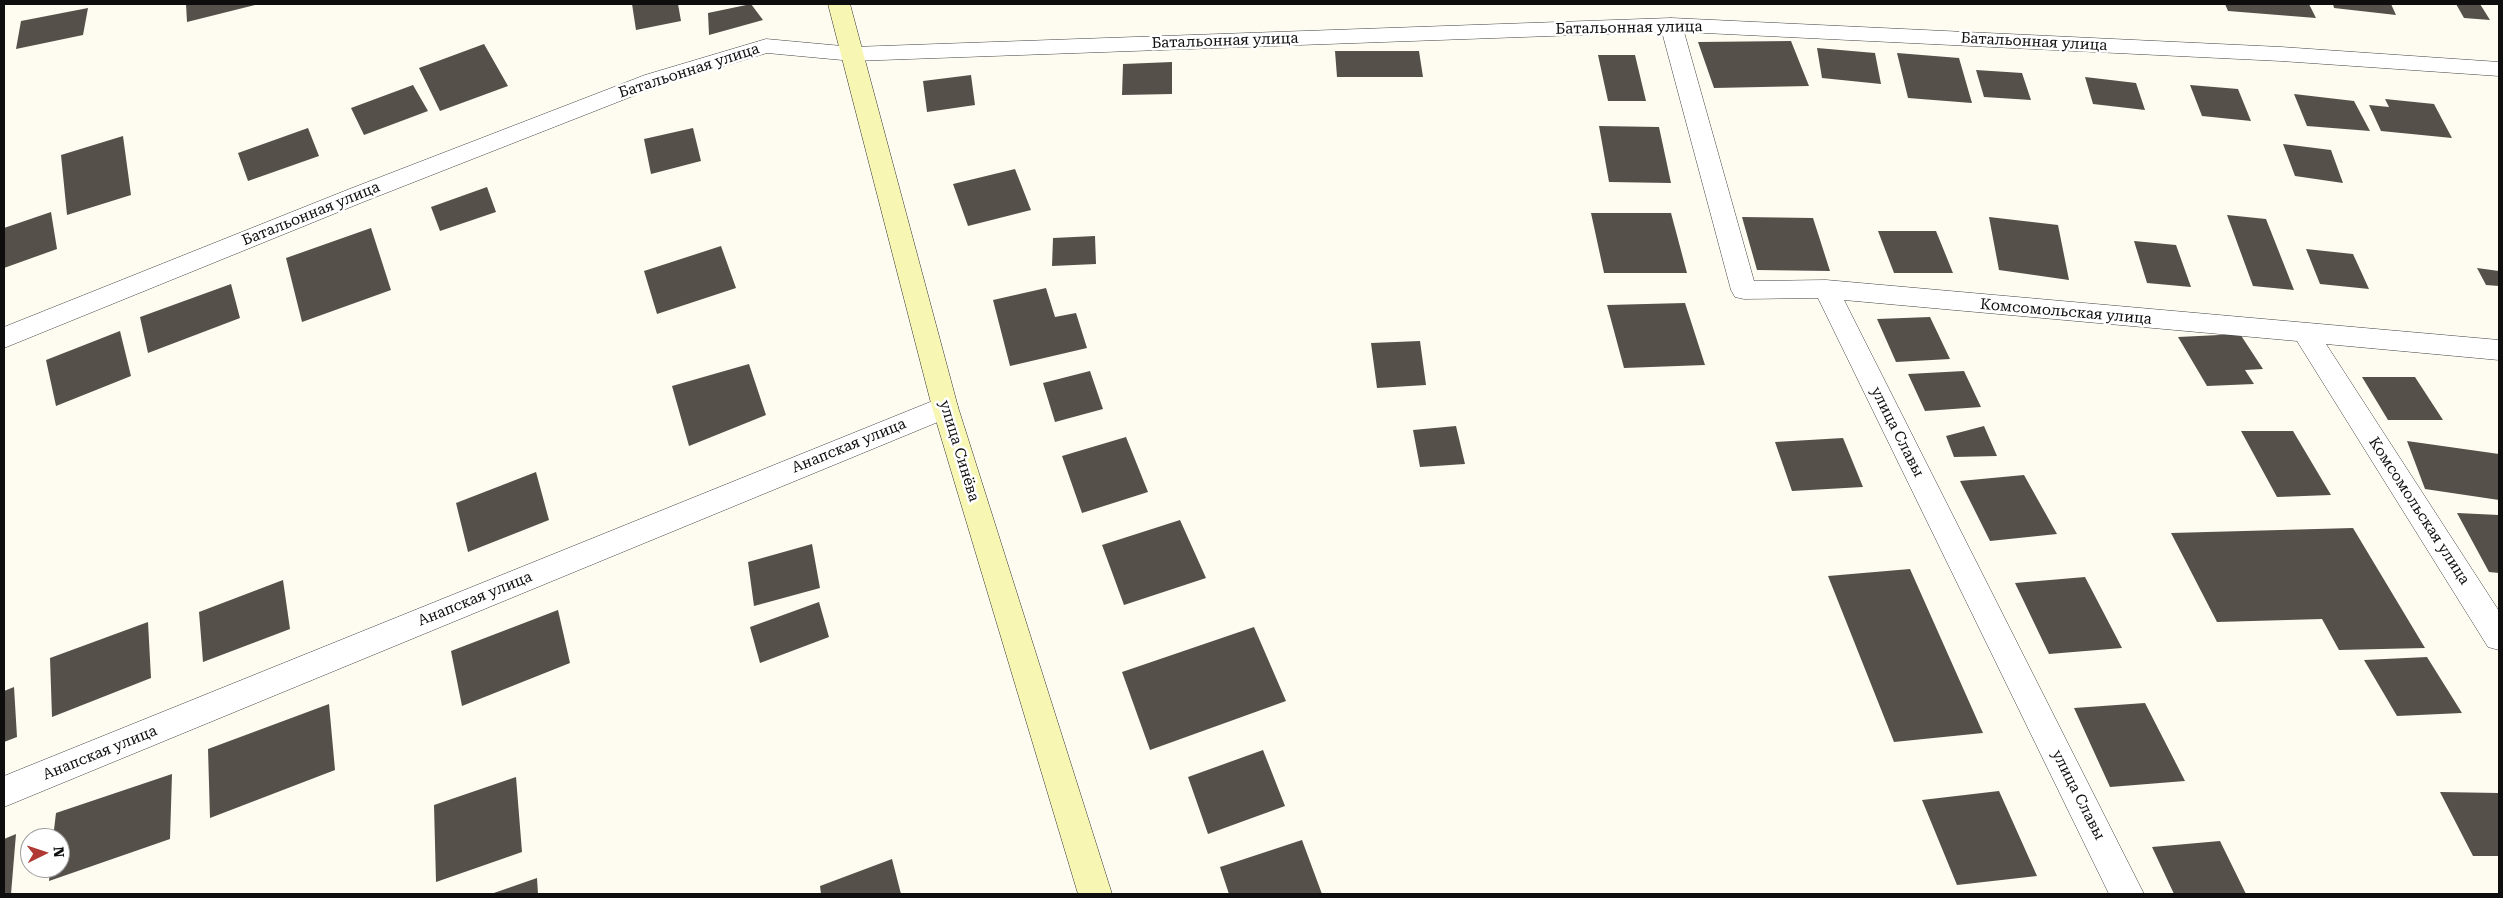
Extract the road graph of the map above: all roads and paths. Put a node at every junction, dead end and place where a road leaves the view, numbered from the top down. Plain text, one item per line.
1 (839, 4) edge
2 (1672, 25) junction
3 (854, 54) junction
4 (2499, 69) edge
5 (1826, 289) junction
6 (2306, 334) junction
7 (4, 338) edge
8 (2499, 350) edge
9 (946, 407) junction
10 (2499, 637) edge
11 (4, 792) edge
12 (1095, 894) edge
13 (2128, 894) edge

1 - 3 main road, улица Синёва
2 - 3 street, Батальонная улица
2 - 4 street, Батальонная улица
2 - 5 street
3 - 7 street, Батальонная улица
3 - 9 main road, улица Синёва
5 - 6 street, Комсомольская улица
5 - 13 street, улица Славы
6 - 8 street, Комсомольская улица
6 - 10 street, Комсомольская улица
9 - 11 street, Анапская улица
9 - 12 main road, улица Синёва

